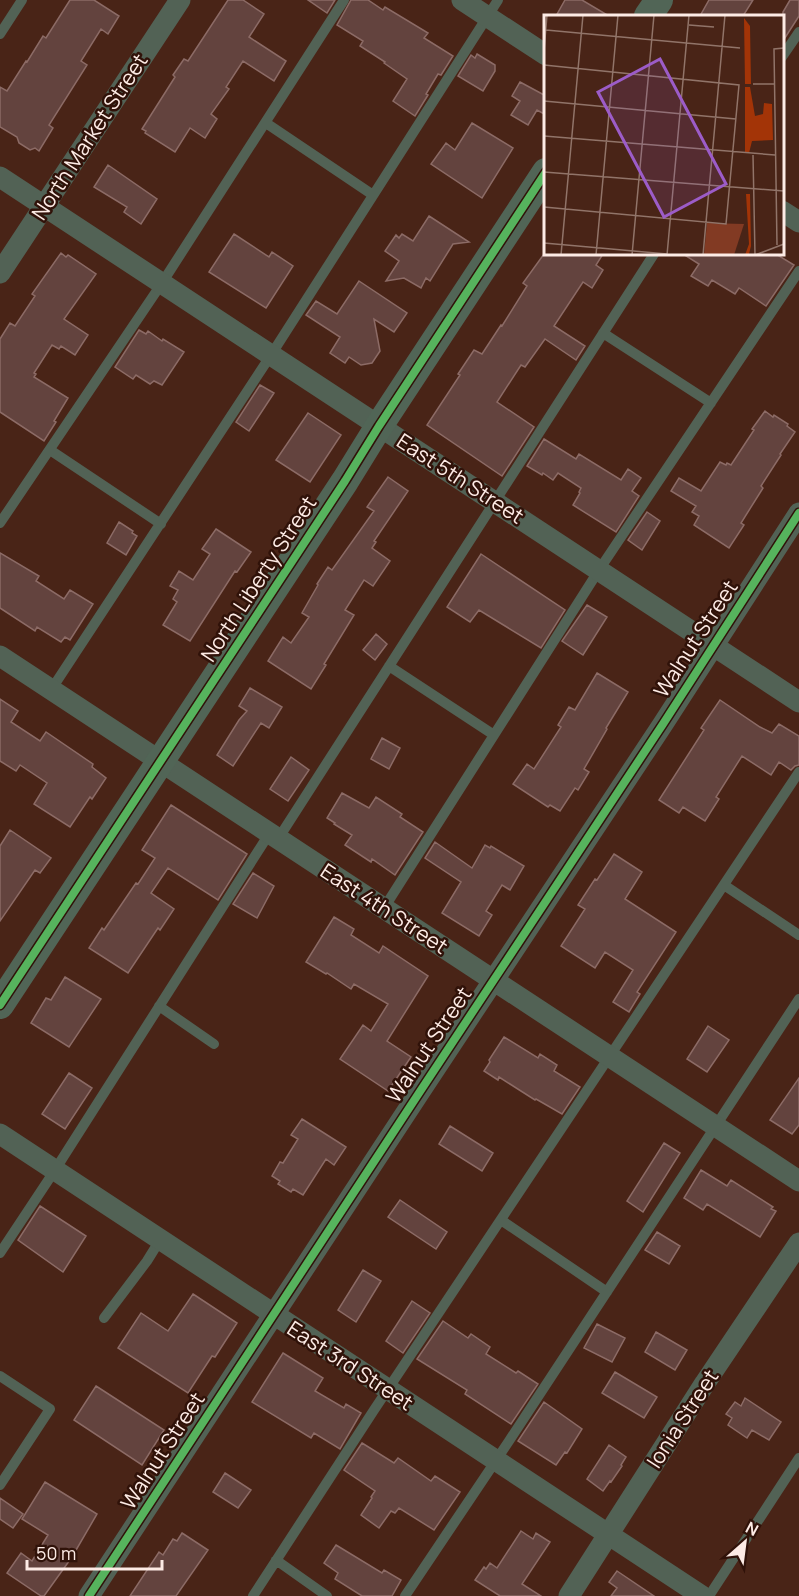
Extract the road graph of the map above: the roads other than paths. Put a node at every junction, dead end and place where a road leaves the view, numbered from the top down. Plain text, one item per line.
1 (22, 0) edge
2 (180, 0) edge
3 (344, 0) edge
4 (462, 0) edge
5 (659, 0) edge
6 (492, 8) edge
7 (649, 15) edge
8 (799, 32) edge
9 (0, 34) edge
10 (544, 53) edge
11 (784, 55) edge
12 (266, 123) junction
13 (544, 175) edge
14 (0, 177) edge
15 (373, 195) junction
16 (45, 206) junction
17 (784, 212) edge
18 (799, 222) edge
19 (653, 255) edge
20 (799, 271) edge
21 (0, 273) edge
22 (162, 283) junction
23 (603, 333) junction
24 (271, 355) junction
25 (711, 403) junction
26 (379, 426) junction
27 (50, 450) junction
28 (495, 502) junction
29 (799, 513) edge
30 (0, 523) edge
31 (160, 524) junction
32 (599, 570) junction
33 (714, 645) junction
34 (0, 656) edge
35 (389, 666) junction
36 (51, 690) junction
37 (799, 702) edge
38 (494, 735) junction
39 (160, 762) junction
40 (799, 772) edge
41 (274, 837) junction
42 (724, 885) junction
43 (384, 908) junction
44 (799, 934) edge
45 (494, 980) junction
46 (799, 999) edge
47 (0, 1005) edge
48 (159, 1006) junction
49 (214, 1044) dead end
50 (610, 1057) junction
51 (715, 1126) junction
52 (0, 1134) edge
53 (55, 1170) junction
54 (799, 1181) edge
55 (501, 1220) junction
56 (160, 1240) junction
57 (799, 1243) edge
58 (0, 1253) edge
59 (607, 1292) junction
60 (274, 1315) junction
61 (104, 1318) dead end
62 (0, 1376) edge
63 (387, 1390) junction
64 (799, 1458) edge
65 (496, 1461) junction
66 (0, 1485) edge
67 (609, 1536) junction
68 (276, 1560) junction
69 (89, 1596) edge
70 (253, 1596) edge
71 (327, 1596) edge
72 (405, 1596) edge
73 (569, 1596) edge
74 (702, 1596) edge
75 (709, 1596) edge

1 - 9 lane
2 - 16 street, North Market Street
3 - 12 lane
4 - 6 street
5 - 7 street
6 - 10 street
6 - 15 lane
8 - 11 lane
12 - 15 lane
12 - 22 lane
13 - 26 street, North Liberty Street
14 - 16 street, East 5th Street
15 - 24 lane
16 - 21 street, North Market Street
16 - 22 street, East 5th Street
17 - 18 street
19 - 23 lane
20 - 25 lane
22 - 24 street, East 5th Street
22 - 27 lane
23 - 25 lane
23 - 28 lane
24 - 26 street, East 5th Street
24 - 31 lane
25 - 32 lane
26 - 28 street, East 5th Street
26 - 39 street, North Liberty Street
27 - 30 lane
27 - 31 lane
28 - 32 street, East 5th Street
28 - 35 lane
29 - 33 street, Walnut Street
31 - 36 lane
32 - 33 street, East 5th Street
32 - 38 lane
33 - 37 street, East 5th Street
33 - 45 street, Walnut Street
34 - 36 street, East 4th Street
35 - 38 lane
35 - 41 lane
36 - 39 street, East 4th Street
38 - 43 lane
39 - 41 street, East 4th Street
39 - 47 street, North Liberty Street
40 - 42 lane
41 - 43 street, East 4th Street
41 - 48 lane
42 - 44 lane
42 - 50 lane
43 - 45 street, East 4th Street
45 - 50 street, East 4th Street
45 - 60 street, Walnut Street
46 - 51 lane
48 - 49 lane
48 - 53 lane
50 - 51 street, East 4th Street
50 - 55 lane
51 - 54 street, East 4th Street
51 - 59 lane
52 - 53 street, East 3rd Street
53 - 56 street, East 3rd Street
53 - 58 lane
55 - 59 lane
55 - 63 lane
56 - 60 street, East 3rd Street
56 - 61 lane
57 - 67 street, Ionia Street
59 - 65 lane
60 - 63 street, East 3rd Street
60 - 69 street, Walnut Street
62 - 66 lane
63 - 65 street, East 3rd Street
63 - 68 lane
64 - 75 lane
65 - 67 street, East 3rd Street
65 - 72 lane
67 - 73 street, Ionia Street
67 - 74 street, East 3rd Street
68 - 70 lane
68 - 71 lane

